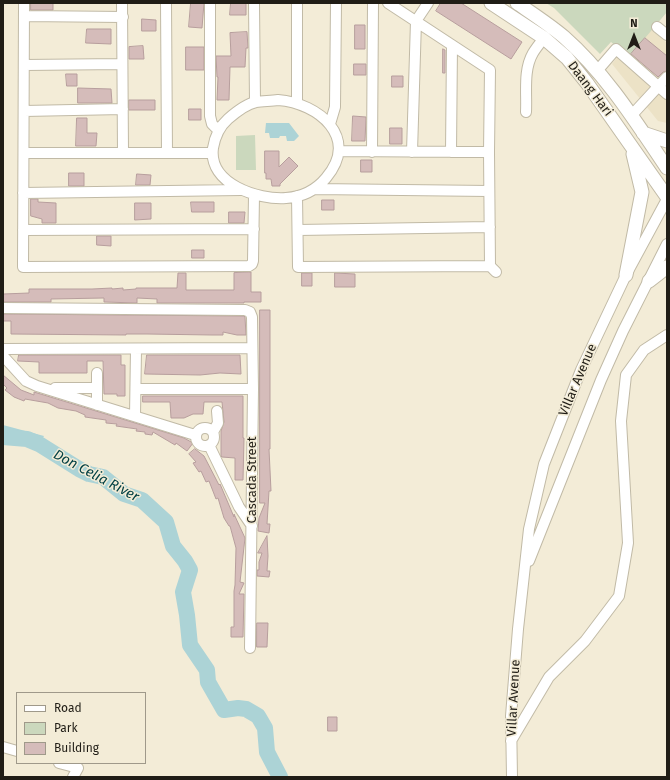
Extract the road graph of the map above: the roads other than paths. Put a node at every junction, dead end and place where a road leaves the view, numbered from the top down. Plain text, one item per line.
1 (24, 3) edge
2 (122, 3) edge
3 (166, 3) edge
4 (210, 3) edge
5 (254, 3) edge
6 (298, 3) edge
7 (336, 3) edge
8 (373, 3) edge
9 (388, 3) edge
10 (428, 3) edge
11 (491, 3) edge
12 (517, 3) edge
13 (24, 16) junction
14 (122, 17) junction
15 (416, 21) junction
16 (657, 27) dead end
17 (667, 35) edge
18 (544, 38) junction
19 (452, 45) junction
20 (122, 64) junction
21 (24, 65) junction
22 (598, 72) junction
23 (667, 77) edge
24 (658, 86) junction
25 (667, 94) edge
26 (255, 102) junction
27 (297, 103) junction
28 (122, 109) junction
29 (24, 111) junction
30 (526, 112) dead end
31 (631, 116) junction
32 (330, 124) junction
33 (218, 130) junction
34 (644, 133) junction
35 (667, 141) edge
36 (630, 143) junction
37 (339, 151) junction
38 (122, 152) junction
39 (372, 152) junction
40 (412, 152) junction
41 (451, 152) junction
42 (489, 152) junction
43 (24, 153) junction
44 (167, 153) junction
45 (212, 153) junction
46 (667, 168) edge
47 (314, 189) junction
48 (241, 190) junction
49 (489, 191) junction
50 (23, 193) junction
51 (254, 195) junction
52 (297, 196) junction
53 (667, 198) edge
54 (490, 227) junction
55 (254, 229) junction
56 (23, 230) junction
57 (298, 230) junction
58 (667, 244) edge
59 (667, 267) edge
60 (626, 275) junction
61 (649, 282) junction
62 (3, 308) edge
63 (667, 335) edge
64 (136, 348) junction
65 (252, 348) junction
66 (3, 349) edge
67 (3, 356) edge
68 (97, 374) dead end
69 (44, 388) junction
70 (97, 388) junction
71 (136, 389) junction
72 (253, 389) junction
73 (97, 405) junction
74 (217, 411) dead end
75 (135, 416) junction
76 (213, 432) junction
77 (195, 435) junction
78 (209, 445) junction
79 (252, 526) junction
80 (525, 572) junction
81 (250, 648) dead end
82 (511, 742) junction
83 (3, 747) edge
84 (16, 751) edge
85 (63, 764) edge
86 (73, 777) edge
87 (512, 777) edge

1 - 13 street
2 - 14 street
3 - 44 street
4 - 33 street
5 - 26 street
6 - 27 street
7 - 32 street
8 - 39 street
9 - 15 street
10 - 15 street
11 - 18 main road, Daang Hari
12 - 22 main road, Daang Hari
13 - 14 street
13 - 21 street
14 - 20 street
15 - 19 street
15 - 40 street
16 - 17 street
18 - 30 street
18 - 36 main road, Daang Hari
19 - 41 street
19 - 42 street
20 - 21 street
20 - 28 street
21 - 29 street
22 - 24 street
22 - 31 main road, Daang Hari
23 - 24 street
24 - 25 street
24 - 31 street
26 - 27 street
26 - 33 street
27 - 32 street
28 - 29 street
28 - 38 street
29 - 43 street
31 - 34 main road, Daang Hari
32 - 37 street
33 - 45 street
34 - 35 main road
34 - 46 main road, Daang Hari
36 - 53 main road, Daang Hari
36 - 60 main road
37 - 39 street
37 - 47 street
38 - 43 street
38 - 44 street
39 - 40 street
40 - 41 street
41 - 42 street
42 - 49 street
43 - 50 street
44 - 45 street
45 - 48 street
47 - 49 street
47 - 52 street
48 - 50 street
48 - 51 street
49 - 54 street
50 - 56 street
51 - 52 street
51 - 55 street
52 - 57 street
53 - 60 street, Villar Avenue
54 - 57 street
54 - 57 street
55 - 56 street
55 - 56 street
58 - 61 street, Villar Avenue
59 - 61 main road
60 - 80 street, Villar Avenue
61 - 80 street, Villar Avenue
62 - 65 street, Cascada Street
63 - 82 street
64 - 65 street
64 - 66 street
64 - 71 street
65 - 72 street, Cascada Street
67 - 69 street
68 - 70 street
69 - 70 street
69 - 73 street
70 - 73 street
71 - 72 street
71 - 75 street
72 - 79 street, Cascada Street
73 - 75 street
74 - 76 street
75 - 77 street
76 - 77 street
76 - 78 street
77 - 78 street
78 - 79 street
79 - 81 street, Cascada Street
80 - 82 street, Villar Avenue
82 - 87 street, Villar Avenue
83 - 84 street
85 - 86 street

